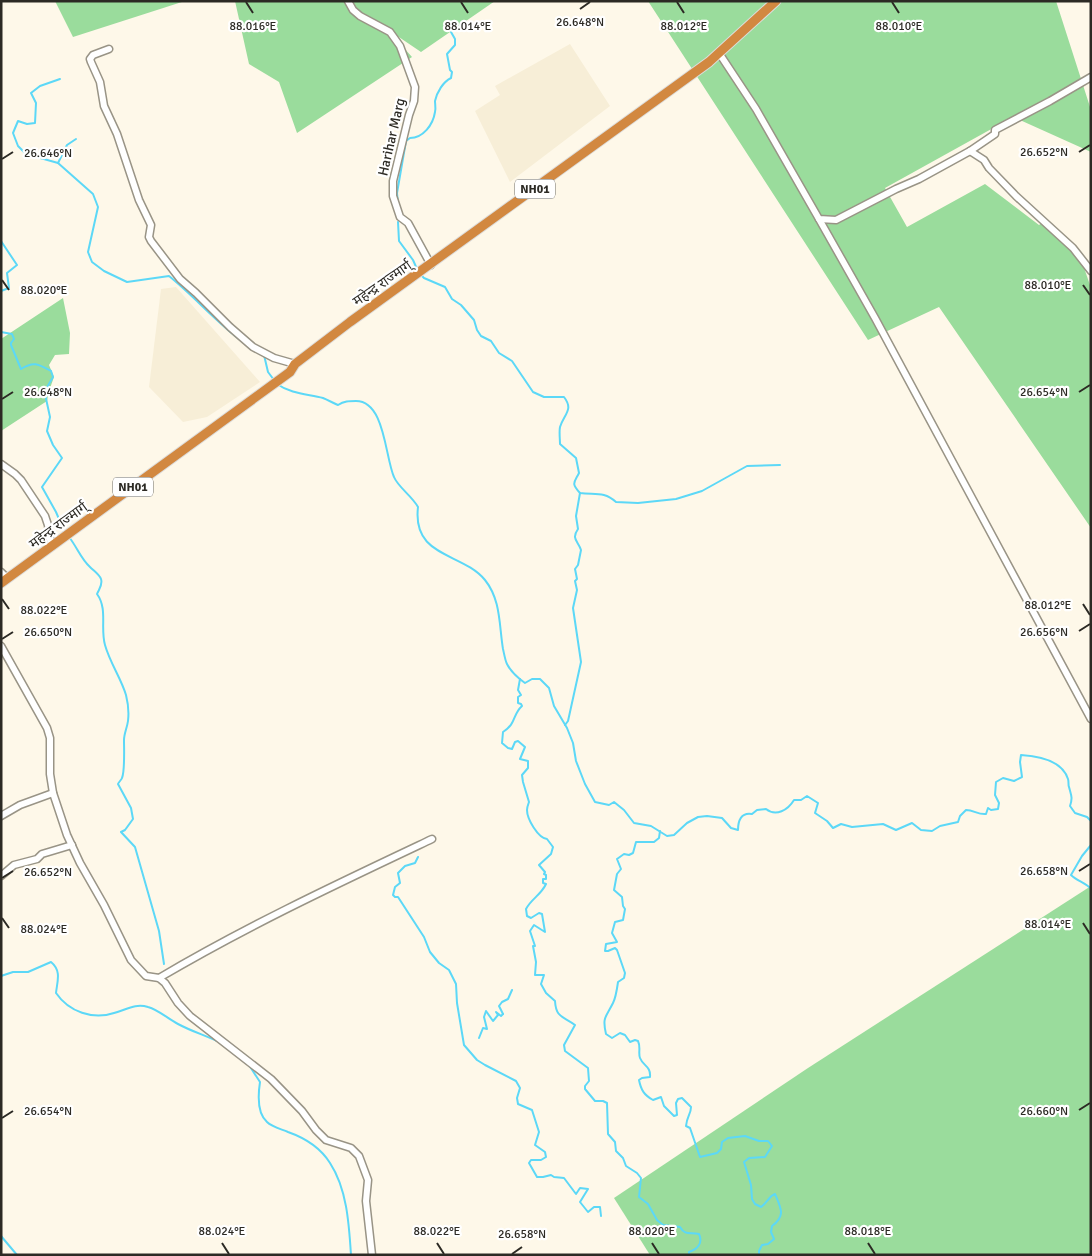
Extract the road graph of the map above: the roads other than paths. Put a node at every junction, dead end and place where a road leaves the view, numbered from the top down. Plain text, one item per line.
1 (348, 1) edge
2 (776, 1) edge
3 (109, 49) dead end
4 (720, 53) junction
5 (1091, 77) edge
6 (970, 151) junction
7 (819, 219) junction
8 (431, 265) junction
9 (1091, 271) edge
10 (292, 368) junction
11 (1, 464) edge
12 (51, 547) junction
13 (3, 577) edge
14 (1, 646) edge
15 (1091, 719) edge
16 (53, 793) junction
17 (1, 816) edge
18 (432, 839) dead end
19 (72, 845) junction
20 (1, 876) edge
21 (159, 978) junction
22 (372, 1255) edge

1 - 8 street, Harihar Marg
2 - 4 highway, महेन्द्र राज्मार्ग् / NH01
3 - 10 street
4 - 7 street
4 - 8 highway, महेन्द्र राज्मार्ग् / NH01
5 - 6 street
6 - 7 street
6 - 9 street
7 - 15 street
8 - 10 highway, महेन्द्र राज्मार्ग् / NH01
10 - 12 highway, महेन्द्र राज्मार्ग् / NH01
11 - 12 street
12 - 13 highway, महेन्द्र राज्मार्ग् / NH01
14 - 16 street
16 - 17 street
16 - 19 street
18 - 21 street
19 - 20 street
19 - 21 street
21 - 22 street

